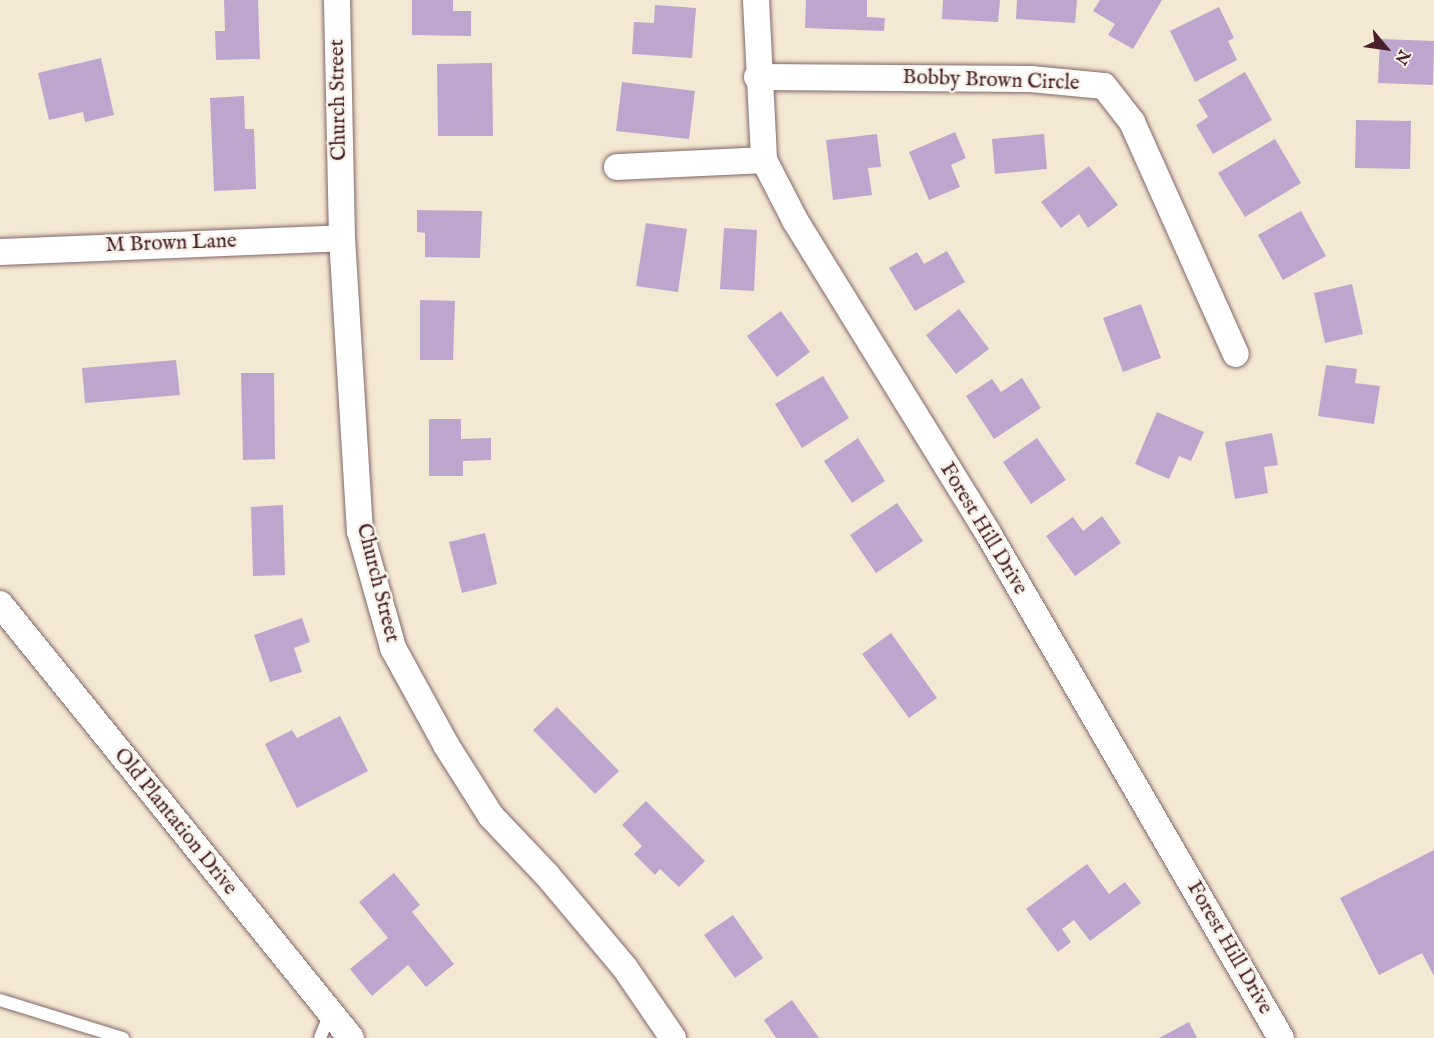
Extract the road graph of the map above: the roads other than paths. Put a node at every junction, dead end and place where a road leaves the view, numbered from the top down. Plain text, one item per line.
1 (337, 0) edge
2 (756, 0) edge
3 (757, 77) junction
4 (764, 160) junction
5 (617, 167) dead end
6 (342, 238) junction
7 (0, 252) edge
8 (1236, 354) dead end
9 (0, 604) edge
10 (0, 1000) edge
11 (330, 1013) junction
12 (123, 1038) edge
13 (320, 1038) edge
14 (351, 1038) edge
15 (673, 1038) edge
16 (1281, 1038) edge

1 - 6 street, Church Street
2 - 3 street, Forest Hill Drive
3 - 4 street, Forest Hill Drive
3 - 8 street, Bobby Brown Circle
4 - 5 street
4 - 16 street, Forest Hill Drive
6 - 7 street, M Brown Lane
6 - 15 street, Church Street
9 - 11 street, Old Plantation Drive
10 - 12 lane
11 - 13 lane
11 - 14 street, Old Plantation Drive

